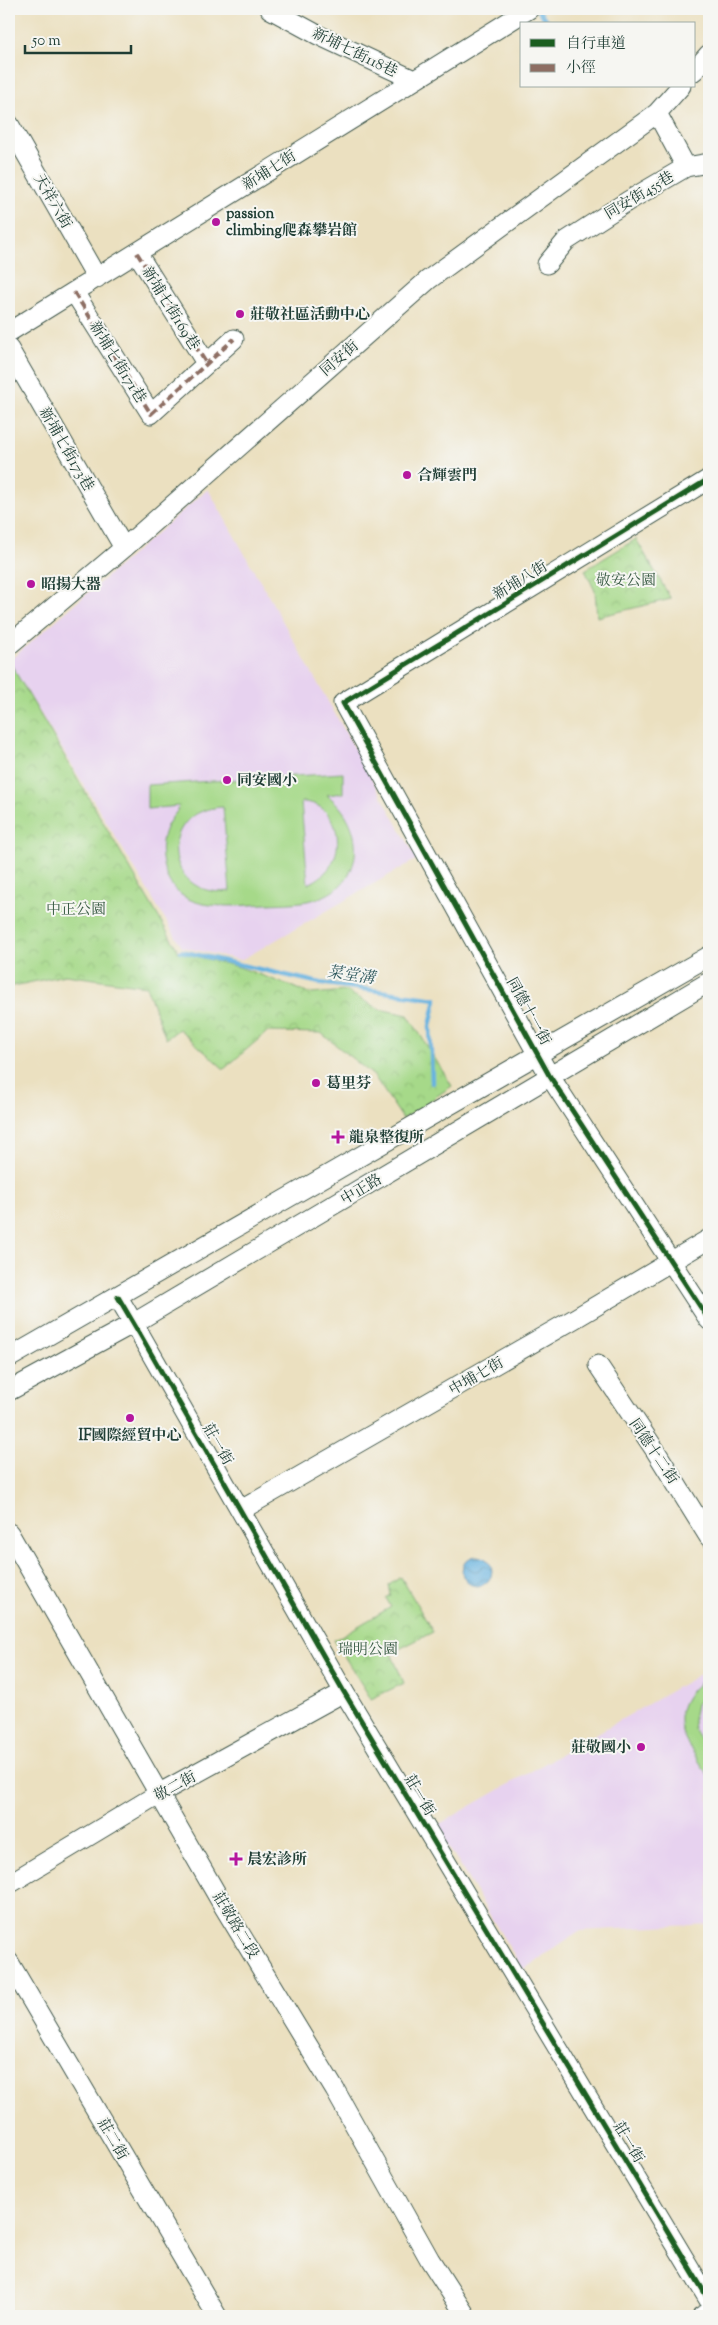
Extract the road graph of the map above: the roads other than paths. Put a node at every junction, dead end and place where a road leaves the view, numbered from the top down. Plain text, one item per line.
1 (270, 9) edge
2 (527, 10) edge
3 (709, 54) edge
4 (696, 69) edge
5 (414, 80) junction
6 (679, 88) edge
7 (657, 114) junction
8 (9, 124) edge
9 (709, 163) edge
10 (686, 167) junction
11 (137, 253) junction
12 (548, 264) dead end
13 (96, 278) junction
14 (74, 292) junction
15 (9, 332) edge
16 (234, 339) dead end
17 (9, 349) edge
18 (206, 363) junction
19 (709, 479) edge
20 (124, 548) junction
21 (9, 645) edge
22 (343, 703) joint
23 (709, 956) edge
24 (709, 982) edge
25 (538, 1054) junction
26 (549, 1075) junction
27 (709, 1239) edge
28 (672, 1261) junction
29 (118, 1297) junction
30 (709, 1320) edge
31 (134, 1323) junction
32 (9, 1358) edge
33 (598, 1365) dead end
34 (9, 1391) edge
35 (241, 1510) junction
36 (9, 1533) edge
37 (709, 1537) edge
38 (344, 1692) junction
39 (160, 1793) junction
40 (9, 1884) edge
41 (9, 1962) edge
42 (709, 2300) edge
43 (709, 2312) edge
44 (217, 2316) edge
45 (466, 2316) edge
46 (702, 2316) edge

1 - 5 street, 新埔七街118巷
2 - 5 street, 新埔七街
3 - 4 street
5 - 11 street, 新埔七街
6 - 7 street, 同安街
7 - 10 street, 同安街455巷
7 - 20 street, 同安街
8 - 13 street, 天祥六街
9 - 10 street
10 - 12 street, 同安街455巷
11 - 13 street, 新埔七街
11 - 18 street, 新埔七街169巷
13 - 14 street, 新埔七街
14 - 15 street, 新埔七街
14 - 18 street, 新埔七街171巷
16 - 18 street, 新埔七街171巷
17 - 20 street, 新埔七街173巷
19 - 22 street, 新埔八街
20 - 21 street, 同安街
22 - 25 street, 同德十一街
23 - 25 street, 中正路
24 - 26 street, 中正路
25 - 26 street, 同德十一街
25 - 29 street, 中正路
26 - 28 street, 同德十一街
26 - 31 street, 中正路
27 - 28 street, 中埔七街
28 - 30 street, 同德十一街
28 - 35 street, 中埔七街
29 - 31 street, 莊一街
29 - 32 street, 中正路
31 - 34 street, 中正路
31 - 35 street, 莊一街
33 - 37 street, 同德十二街
35 - 38 street, 莊一街
36 - 39 street, 莊敬路二段
38 - 39 street, 敬二街
38 - 42 street, 莊一街
39 - 40 street, 敬二街
39 - 45 street, 莊敬路二段
41 - 44 street, 莊二街
43 - 46 street

